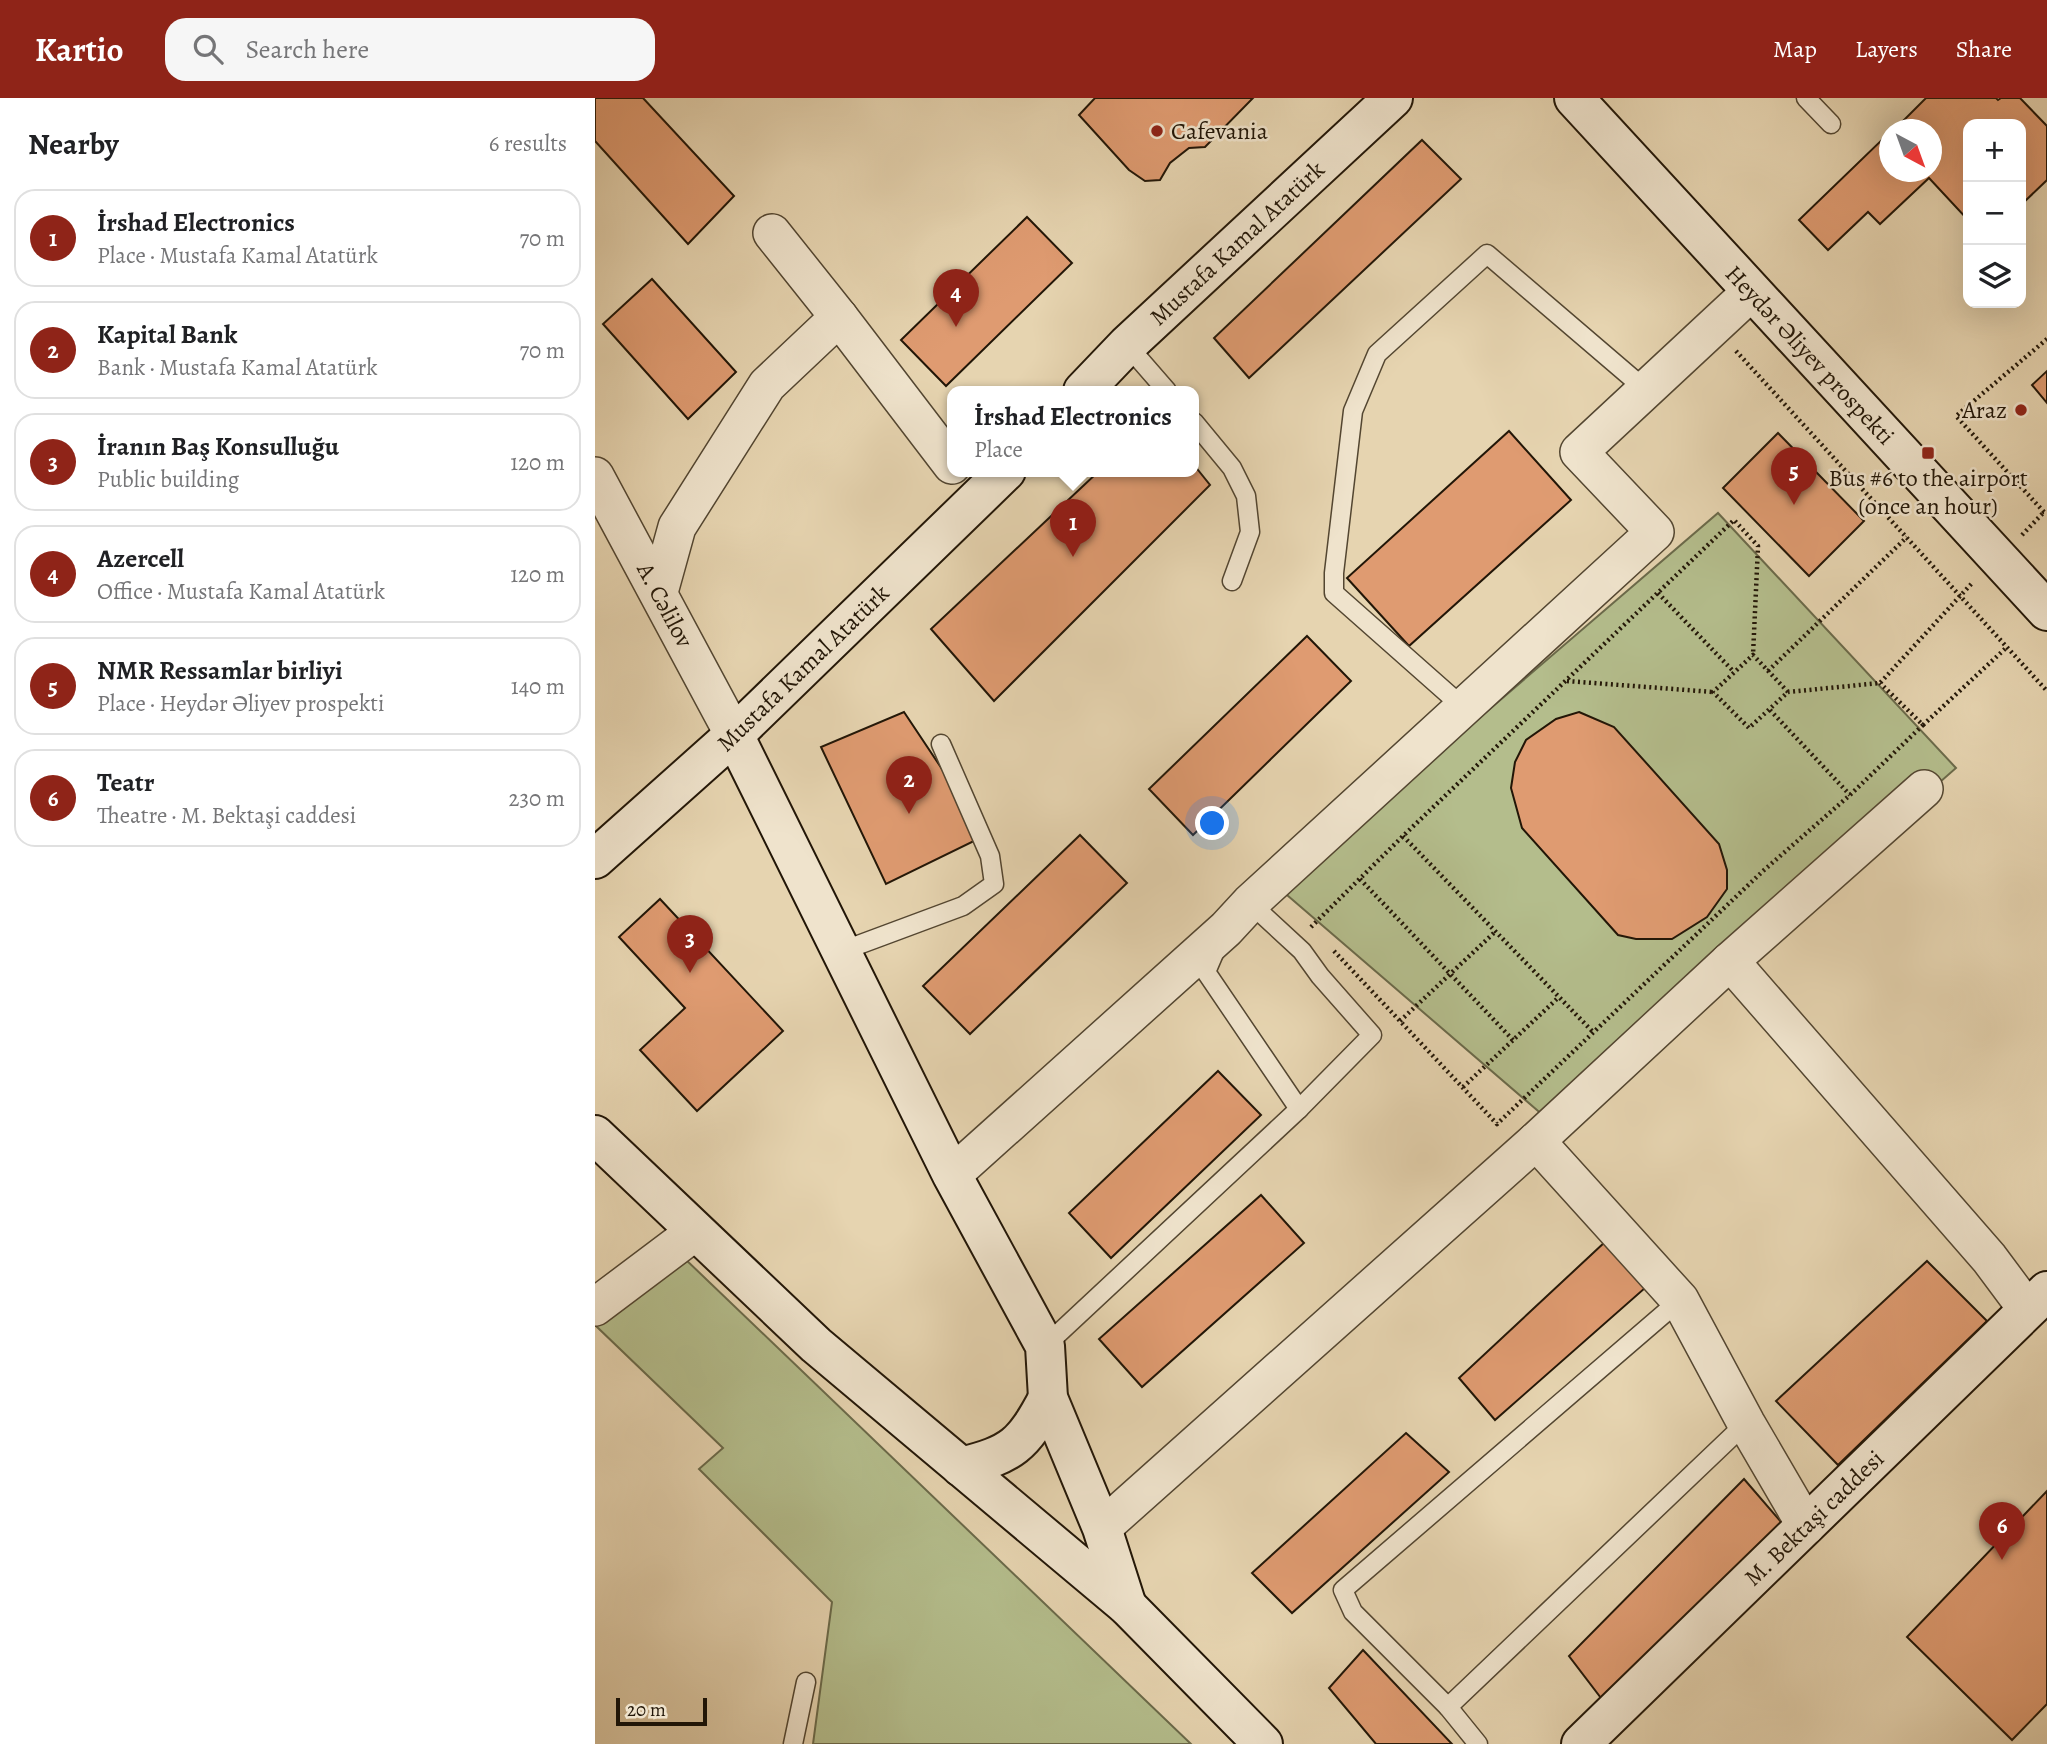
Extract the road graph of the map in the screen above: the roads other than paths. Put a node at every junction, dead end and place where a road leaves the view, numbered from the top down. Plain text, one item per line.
1 (1393, 98) edge
2 (1574, 98) edge
3 (1806, 98) edge
4 (1831, 124) dead end
5 (772, 233) dead end
6 (1752, 291) junction
7 (839, 317) junction
8 (1127, 345) junction
9 (1088, 386) edge
10 (1163, 386) edge
11 (1646, 390) junction
12 (1199, 428) edge
13 (947, 458) edge
14 (595, 476) edge
15 (990, 477) edge
16 (968, 485) edge
17 (1232, 581) dead end
18 (659, 592) junction
19 (2047, 611) edge
20 (1464, 708) junction
21 (734, 735) junction
22 (941, 744) dead end
23 (1924, 789) dead end
24 (595, 859) edge
25 (1238, 916) junction
26 (842, 951) junction
27 (1730, 961) junction
28 (1299, 1109) junction
29 (595, 1135) edge
30 (1536, 1141) junction
31 (952, 1175) junction
32 (695, 1231) junction
33 (1680, 1300) junction
34 (2037, 1300) edge
35 (595, 1307) edge
36 (1045, 1346) junction
37 (1048, 1398) junction
38 (1746, 1423) junction
39 (961, 1467) junction
40 (1806, 1526) junction
41 (1102, 1528) junction
42 (1127, 1606) junction
43 (806, 1682) dead end
44 (1448, 1707) junction
45 (793, 1744) edge
46 (1263, 1744) edge
47 (1478, 1744) edge
48 (1581, 1744) edge

1 - 8 main road, Mustafa Kamal Atatürk
2 - 6 main road, Heydər Əliyev prospekti
3 - 4 lane
5 - 7 street
6 - 11 street
6 - 19 main road, Heydər Əliyev prospekti
7 - 13 street
7 - 18 street
8 - 9 main road, Mustafa Kamal Atatürk
8 - 10 lane
11 - 20 street
11 - 20 lane
12 - 17 lane
14 - 18 street, A. Cəlilov
15 - 16 main road, Mustafa Kamal Atatürk
16 - 21 main road, Mustafa Kamal Atatürk
18 - 21 street, A. Cəlilov
20 - 25 street
21 - 24 main road, Mustafa Kamal Atatürk
21 - 26 main road
22 - 26 lane
23 - 27 street
25 - 28 lane
25 - 28 lane
25 - 31 street
26 - 31 main road
27 - 30 street
27 - 34 street
28 - 36 lane
29 - 32 main road
30 - 33 street
30 - 41 street
31 - 36 main road
32 - 35 street
32 - 39 main road
33 - 38 street
33 - 44 lane
34 - 40 main road, M. Bektaşi caddesi
36 - 37 main road
37 - 39 main road
37 - 41 main road
38 - 40 street
38 - 44 lane
39 - 42 main road
40 - 48 main road, M. Bektaşi caddesi
41 - 42 main road
42 - 46 main road
43 - 45 lane
44 - 47 lane

